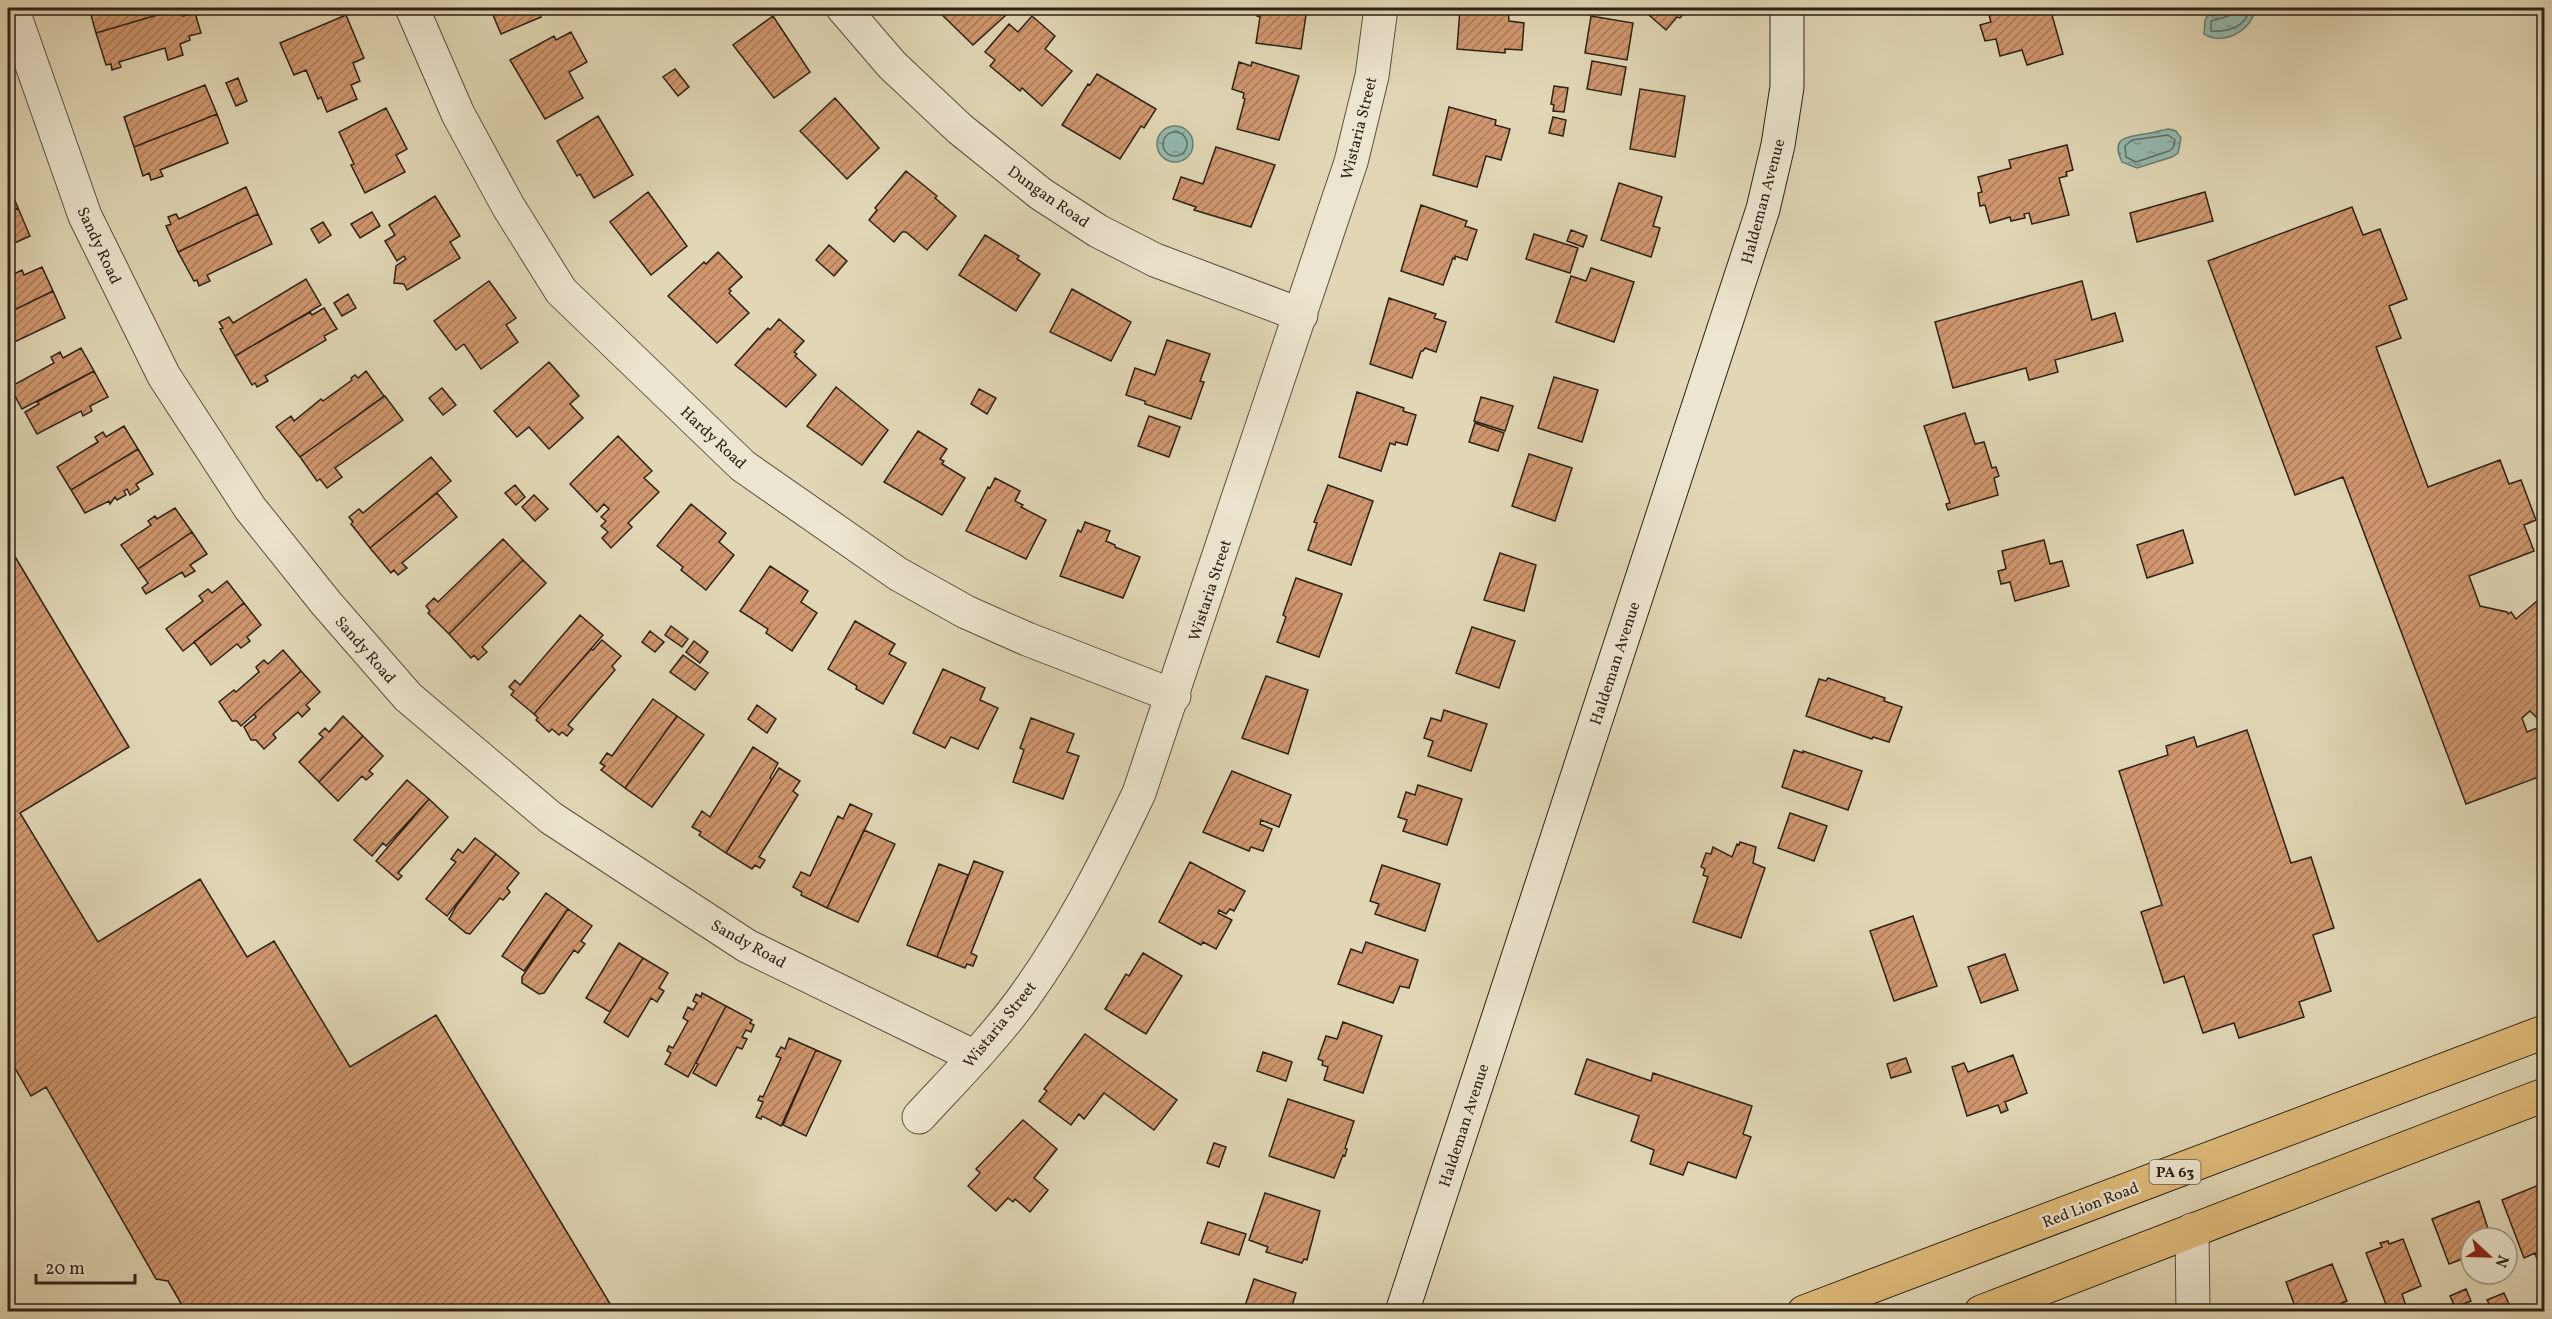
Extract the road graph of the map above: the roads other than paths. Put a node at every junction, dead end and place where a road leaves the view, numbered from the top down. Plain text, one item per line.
1 (12, 8) edge
2 (412, 8) edge
3 (843, 8) edge
4 (1381, 8) edge
5 (1787, 8) edge
6 (1301, 315) junction
7 (1173, 696) junction
8 (2544, 1032) edge
9 (975, 1057) junction
10 (2544, 1095) edge
11 (919, 1117) dead end
12 (2192, 1230) junction
13 (1402, 1311) edge
14 (1804, 1311) edge
15 (1981, 1311) edge
16 (2193, 1311) edge

1 - 9 street, Sandy Road
2 - 7 street, Hardy Road
3 - 6 street, Dungan Road
4 - 6 street, Wistaria Street
5 - 13 street, Haldeman Avenue
6 - 7 street, Wistaria Street
7 - 9 street, Wistaria Street
8 - 14 main road, Red Lion Road / PA 63
9 - 11 street, Wistaria Street
10 - 12 main road
12 - 15 main road
12 - 16 street

